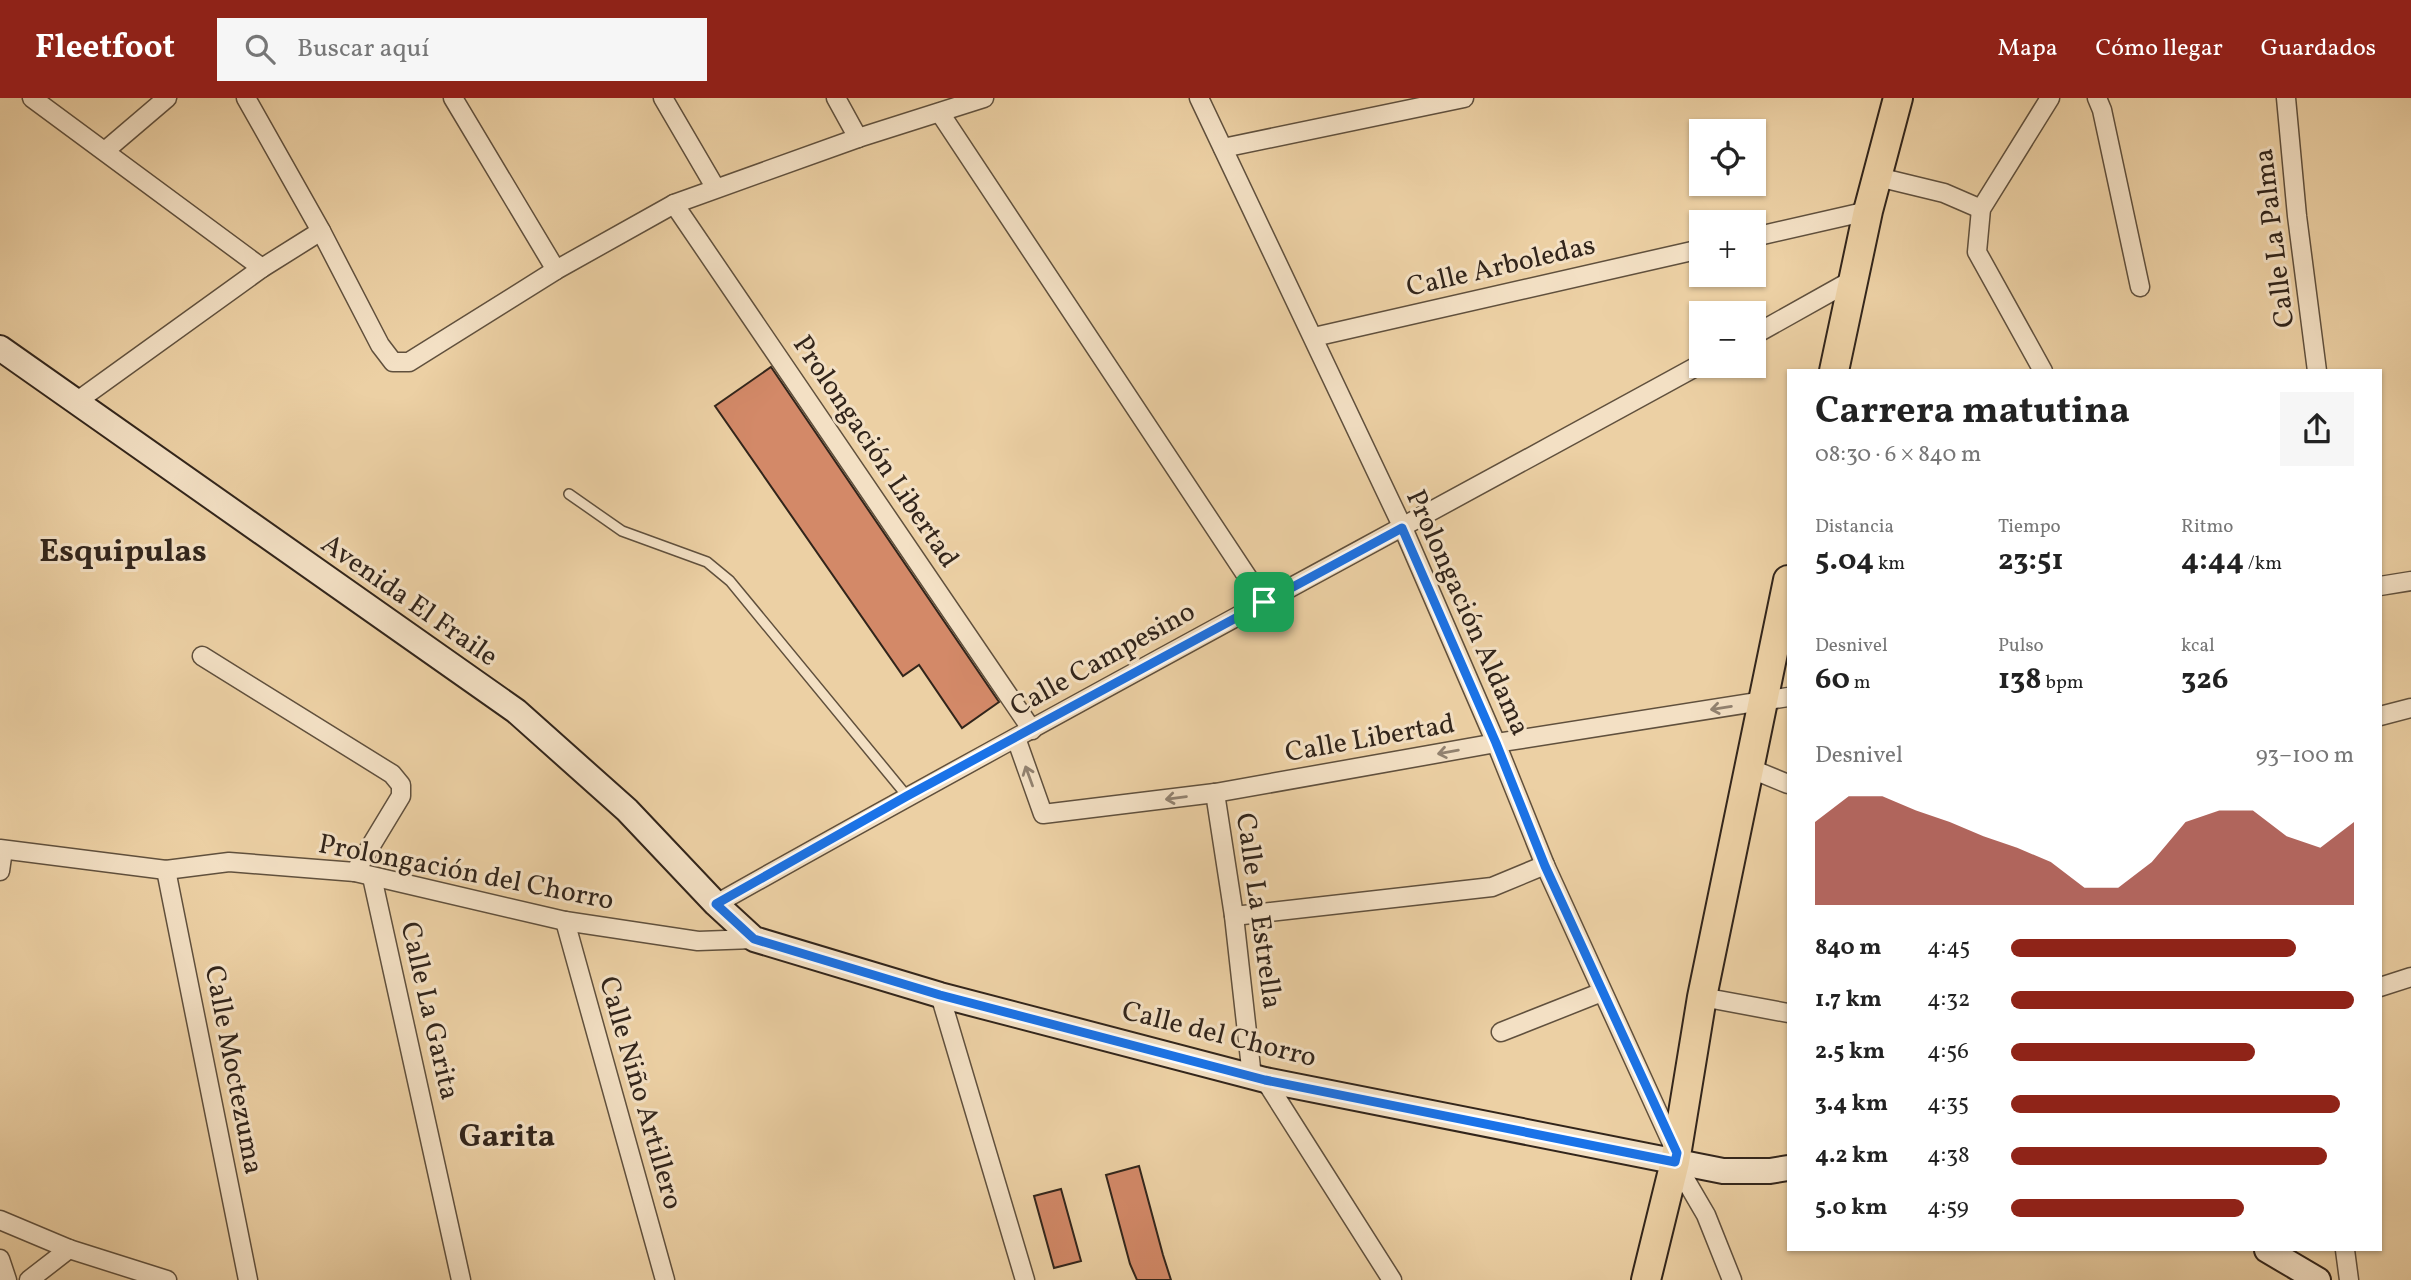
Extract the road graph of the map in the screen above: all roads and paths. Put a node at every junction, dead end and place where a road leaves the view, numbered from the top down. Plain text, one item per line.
1 (32, 98) edge
2 (167, 98) edge
3 (246, 98) edge
4 (453, 98) edge
5 (663, 98) edge
6 (836, 98) edge
7 (984, 98) edge
8 (1199, 98) edge
9 (1464, 98) edge
10 (1898, 98) edge
11 (2049, 98) edge
12 (2097, 98) edge
13 (2286, 98) edge
14 (940, 113) junction
15 (858, 138) junction
16 (1223, 148) junction
17 (106, 150) junction
18 (1878, 177) junction
19 (715, 187) junction
20 (674, 204) junction
21 (1981, 209) junction
22 (1868, 211) junction
23 (321, 232) junction
24 (1766, 234) edge
25 (1689, 251) edge
26 (262, 268) junction
27 (555, 270) junction
28 (1854, 279) junction
29 (2140, 288) dead end
30 (1766, 328) edge
31 (1314, 337) junction
32 (0, 348) edge
33 (1834, 369) edge
34 (2042, 369) edge
35 (2317, 369) edge
36 (1689, 371) edge
37 (76, 402) junction
38 (569, 494) dead end
39 (1402, 528) junction
40 (2411, 581) edge
41 (2382, 586) edge
42 (1787, 589) edge
43 (1264, 602) junction
44 (202, 656) dead end
45 (1775, 699) edge
46 (2411, 708) edge
47 (2382, 715) edge
48 (1024, 734) junction
49 (1496, 743) junction
50 (1749, 768) junction
51 (1787, 784) edge
52 (1215, 793) junction
53 (907, 796) junction
54 (1043, 814) joint
55 (2, 850) edge
56 (1545, 866) junction
57 (166, 870) junction
58 (0, 871) edge
59 (363, 875) junction
60 (716, 904) junction
61 (1234, 916) junction
62 (565, 921) junction
63 (754, 939) junction
64 (2411, 977) edge
65 (2382, 986) edge
66 (1602, 992) junction
67 (940, 995) junction
68 (1702, 997) junction
69 (1787, 1013) edge
70 (1501, 1032) dead end
71 (1258, 1078) junction
72 (1676, 1158) junction
73 (1787, 1168) edge
74 (0, 1220) edge
75 (69, 1249) junction
76 (2269, 1251) edge
77 (2344, 1251) edge
78 (0, 1259) edge
79 (7, 1280) edge
80 (29, 1280) edge
81 (167, 1280) edge
82 (248, 1280) edge
83 (461, 1280) edge
84 (665, 1280) edge
85 (1025, 1280) edge
86 (1392, 1280) edge
87 (1646, 1280) edge
88 (1732, 1280) edge
89 (2318, 1280) edge
90 (2349, 1280) edge

1 - 17 street
2 - 17 street
3 - 23 street
4 - 27 street
5 - 19 street
6 - 15 street
7 - 14 street
8 - 16 street, Prolongación Aldama
9 - 16 street
10 - 18 main road
11 - 21 street
12 - 29 street
13 - 35 street, Calle La Palma
14 - 15 street
14 - 43 street
15 - 19 street
16 - 31 street, Prolongación Aldama
17 - 26 street
18 - 21 street
18 - 22 main road
19 - 20 street
20 - 27 street
20 - 48 street, Prolongación Libertad
21 - 34 street
22 - 24 street
22 - 28 main road
23 - 26 street
23 - 27 street
25 - 31 street, Calle Arboledas
26 - 37 street
28 - 30 street
28 - 33 main road
31 - 39 street, Prolongación Aldama
32 - 37 street, Avenida El Fraile
36 - 39 street, Calle Campesino
37 - 60 street, Avenida El Fraile
38 - 53 lane
39 - 43 street, Calle Campesino
39 - 49 street, Prolongación Aldama
40 - 41 street
42 - 45 main road
43 - 48 street, Calle Campesino
44 - 59 street
45 -> 49 street, Calle Libertad
45 - 50 main road
46 - 47 street
48 - 53 street, Calle Campesino
54 -> 48 street, Prolongación Libertad
49 -> 52 street, Calle Libertad
49 - 56 street, Prolongación Aldama
50 - 51 street
50 - 68 main road
52 -> 54 street, Calle Libertad
52 - 61 street, Calle La Estrella
53 - 60 street, Calle Campesino
55 - 57 street, Prolongación del Chorro
55 - 58 street
56 - 61 street
56 - 66 street, Prolongación Aldama
57 - 59 street, Prolongación del Chorro
57 - 82 street, Calle Moctezuma
59 - 62 street, Prolongación del Chorro
59 - 83 street, Calle La Garita
60 - 63 street, Avenida El Fraile
61 - 71 street, Calle La Estrella
62 - 63 street, Prolongación del Chorro
62 - 84 street, Calle Niño Artillero
63 - 67 street, Calle del Chorro
64 - 65 street
66 - 70 street
66 - 72 street, Prolongación Aldama
67 - 71 street, Calle del Chorro
67 - 85 street
68 - 69 street
68 - 72 main road
71 - 72 street, Calle del Chorro
71 - 86 street, Calle La Estrella
72 - 73 street, Calle del Chorro
72 - 87 main road
72 - 88 street, Prolongación Aldama
74 - 75 street
75 - 80 street
75 - 81 street
76 - 89 street
77 - 90 street
78 - 79 street

